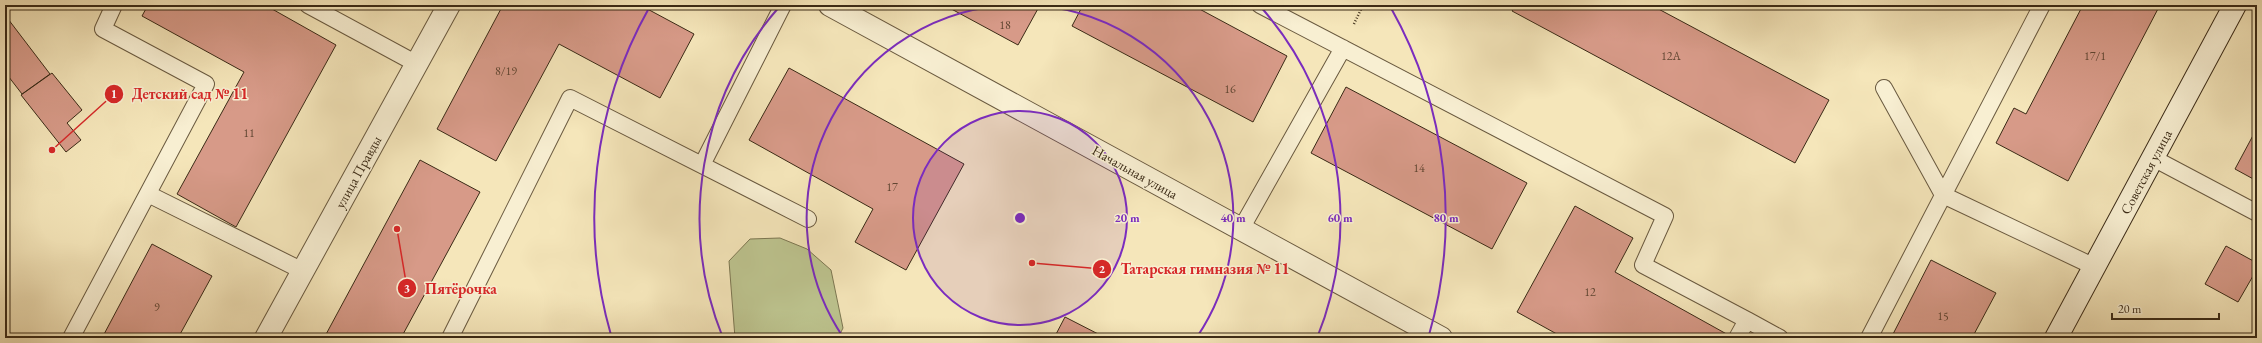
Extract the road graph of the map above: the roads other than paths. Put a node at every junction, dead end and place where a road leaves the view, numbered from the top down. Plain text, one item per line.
1 (114, 5) edge
2 (308, 5) edge
3 (449, 5) edge
4 (783, 5) edge
5 (830, 5) edge
6 (1260, 5) edge
7 (2042, 5) edge
8 (2235, 5) edge
9 (1343, 48) junction
10 (417, 64) junction
11 (1884, 88) dead end
12 (2153, 158) junction
13 (702, 165) junction
14 (148, 194) junction
15 (1943, 195) junction
16 (2257, 213) edge
17 (808, 219) dead end
18 (1241, 229) junction
19 (2095, 266) junction
20 (303, 271) junction
21 (1747, 320) junction
22 (71, 338) edge
23 (266, 338) edge
24 (450, 338) edge
25 (1441, 338) edge
26 (1737, 338) edge
27 (1780, 338) edge
28 (1869, 338) edge
29 (2056, 338) edge

1 - 14 lane
2 - 10 lane
3 - 10 street, улица Правды
4 - 13 lane
5 - 18 street, Начальная улица
6 - 9 lane
7 - 15 lane
8 - 12 street, Советская улица
9 - 18 lane
9 - 21 lane
10 - 20 street, улица Правды
11 - 15 lane
12 - 16 lane
12 - 19 street, Советская улица
13 - 17 lane
13 - 24 lane
14 - 20 lane
14 - 22 lane
15 - 19 lane
15 - 28 lane
18 - 25 street, Начальная улица
19 - 29 street, Советская улица
20 - 23 street, улица Правды
21 - 26 lane
21 - 27 lane

